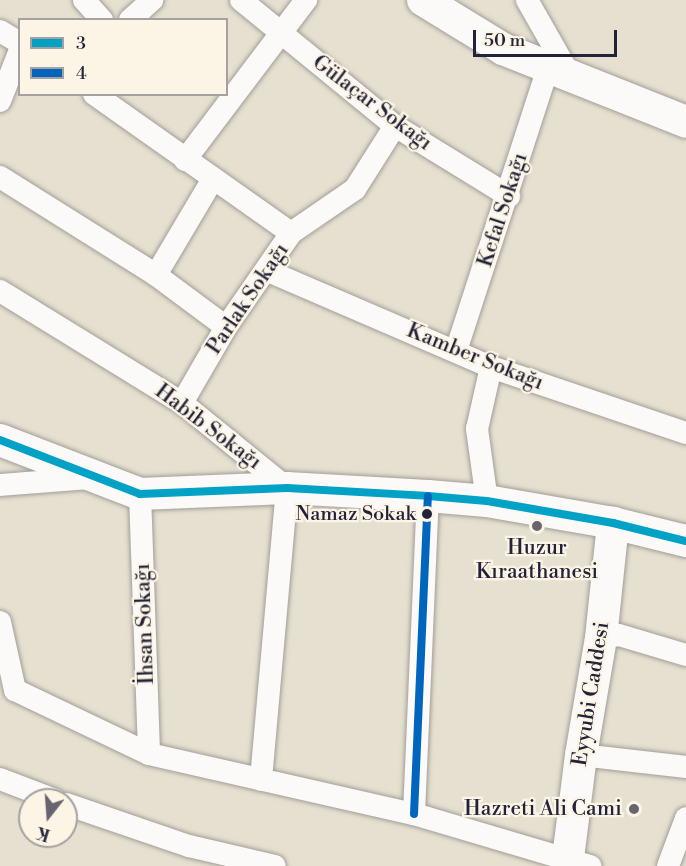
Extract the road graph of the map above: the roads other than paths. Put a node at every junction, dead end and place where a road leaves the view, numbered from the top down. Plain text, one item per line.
1 (84, 0) edge
2 (152, 0) edge
3 (241, 0) edge
4 (306, 0) edge
5 (423, 0) edge
6 (527, 0) edge
7 (100, 18) edge
8 (132, 18) edge
9 (0, 31) edge
10 (279, 32) junction
11 (18, 42) edge
12 (18, 55) edge
13 (559, 72) junction
14 (97, 96) edge
15 (0, 101) edge
16 (686, 122) edge
17 (395, 126) junction
18 (185, 160) junction
19 (0, 177) edge
20 (213, 179) junction
21 (509, 196) junction
22 (291, 233) junction
23 (268, 271) junction
24 (156, 275) junction
25 (0, 291) edge
26 (226, 327) junction
27 (456, 351) junction
28 (491, 367) junction
29 (182, 402) junction
30 (686, 433) edge
31 (0, 440) edge
32 (90, 478) junction
33 (0, 484) edge
34 (287, 488) junction
35 (140, 494) junction
36 (428, 496) junction
37 (487, 501) junction
38 (613, 523) junction
39 (686, 541) edge
40 (0, 622) edge
41 (601, 639) junction
42 (686, 655) edge
43 (7, 692) edge
44 (149, 754) junction
45 (581, 755) junction
46 (686, 767) edge
47 (0, 778) edge
48 (261, 780) junction
49 (25, 788) edge
50 (78, 808) edge
51 (414, 814) junction
52 (686, 818) edge
53 (575, 863) edge
54 (275, 866) edge
55 (668, 866) edge

1 - 7 street
2 - 8 street
3 - 10 street, Gülaçar Sokağı
4 - 10 street
5 - 13 street
6 - 13 street
9 - 11 street
10 - 17 street, Gülaçar Sokağı
10 - 18 street
12 - 15 street
13 - 16 street
13 - 21 street, Kefal Sokağı
14 - 18 street
17 - 21 street, Gülaçar Sokağı
17 - 22 street, Parlak Sokağı
18 - 20 street
19 - 24 street
20 - 22 street
20 - 24 street
21 - 27 street, Kefal Sokağı
22 - 23 street, Parlak Sokağı
23 - 26 street, Parlak Sokağı
23 - 27 street, Kamber Sokağı
24 - 26 street
25 - 29 street, Habib Sokağı
26 - 29 street, Parlak Sokağı
27 - 28 street, Kamber Sokağı
28 - 30 street, Kamber Sokağı
28 - 37 street
29 - 34 street, Habib Sokağı
31 - 32 street
32 - 33 street
32 - 35 street
34 - 35 street
34 - 36 street
34 - 48 street
35 - 44 street, İhsan Sokağı
36 - 37 street
36 - 51 street
37 - 38 street
38 - 39 street
38 - 41 street, Eyyubi Caddesi
40 - 43 street
41 - 42 street
41 - 45 street, Eyyubi Caddesi
43 - 44 street
44 - 48 street
45 - 46 street
45 - 53 street, Eyyubi Caddesi
47 - 49 street
48 - 51 street
50 - 54 street
51 - 53 street
52 - 55 street

